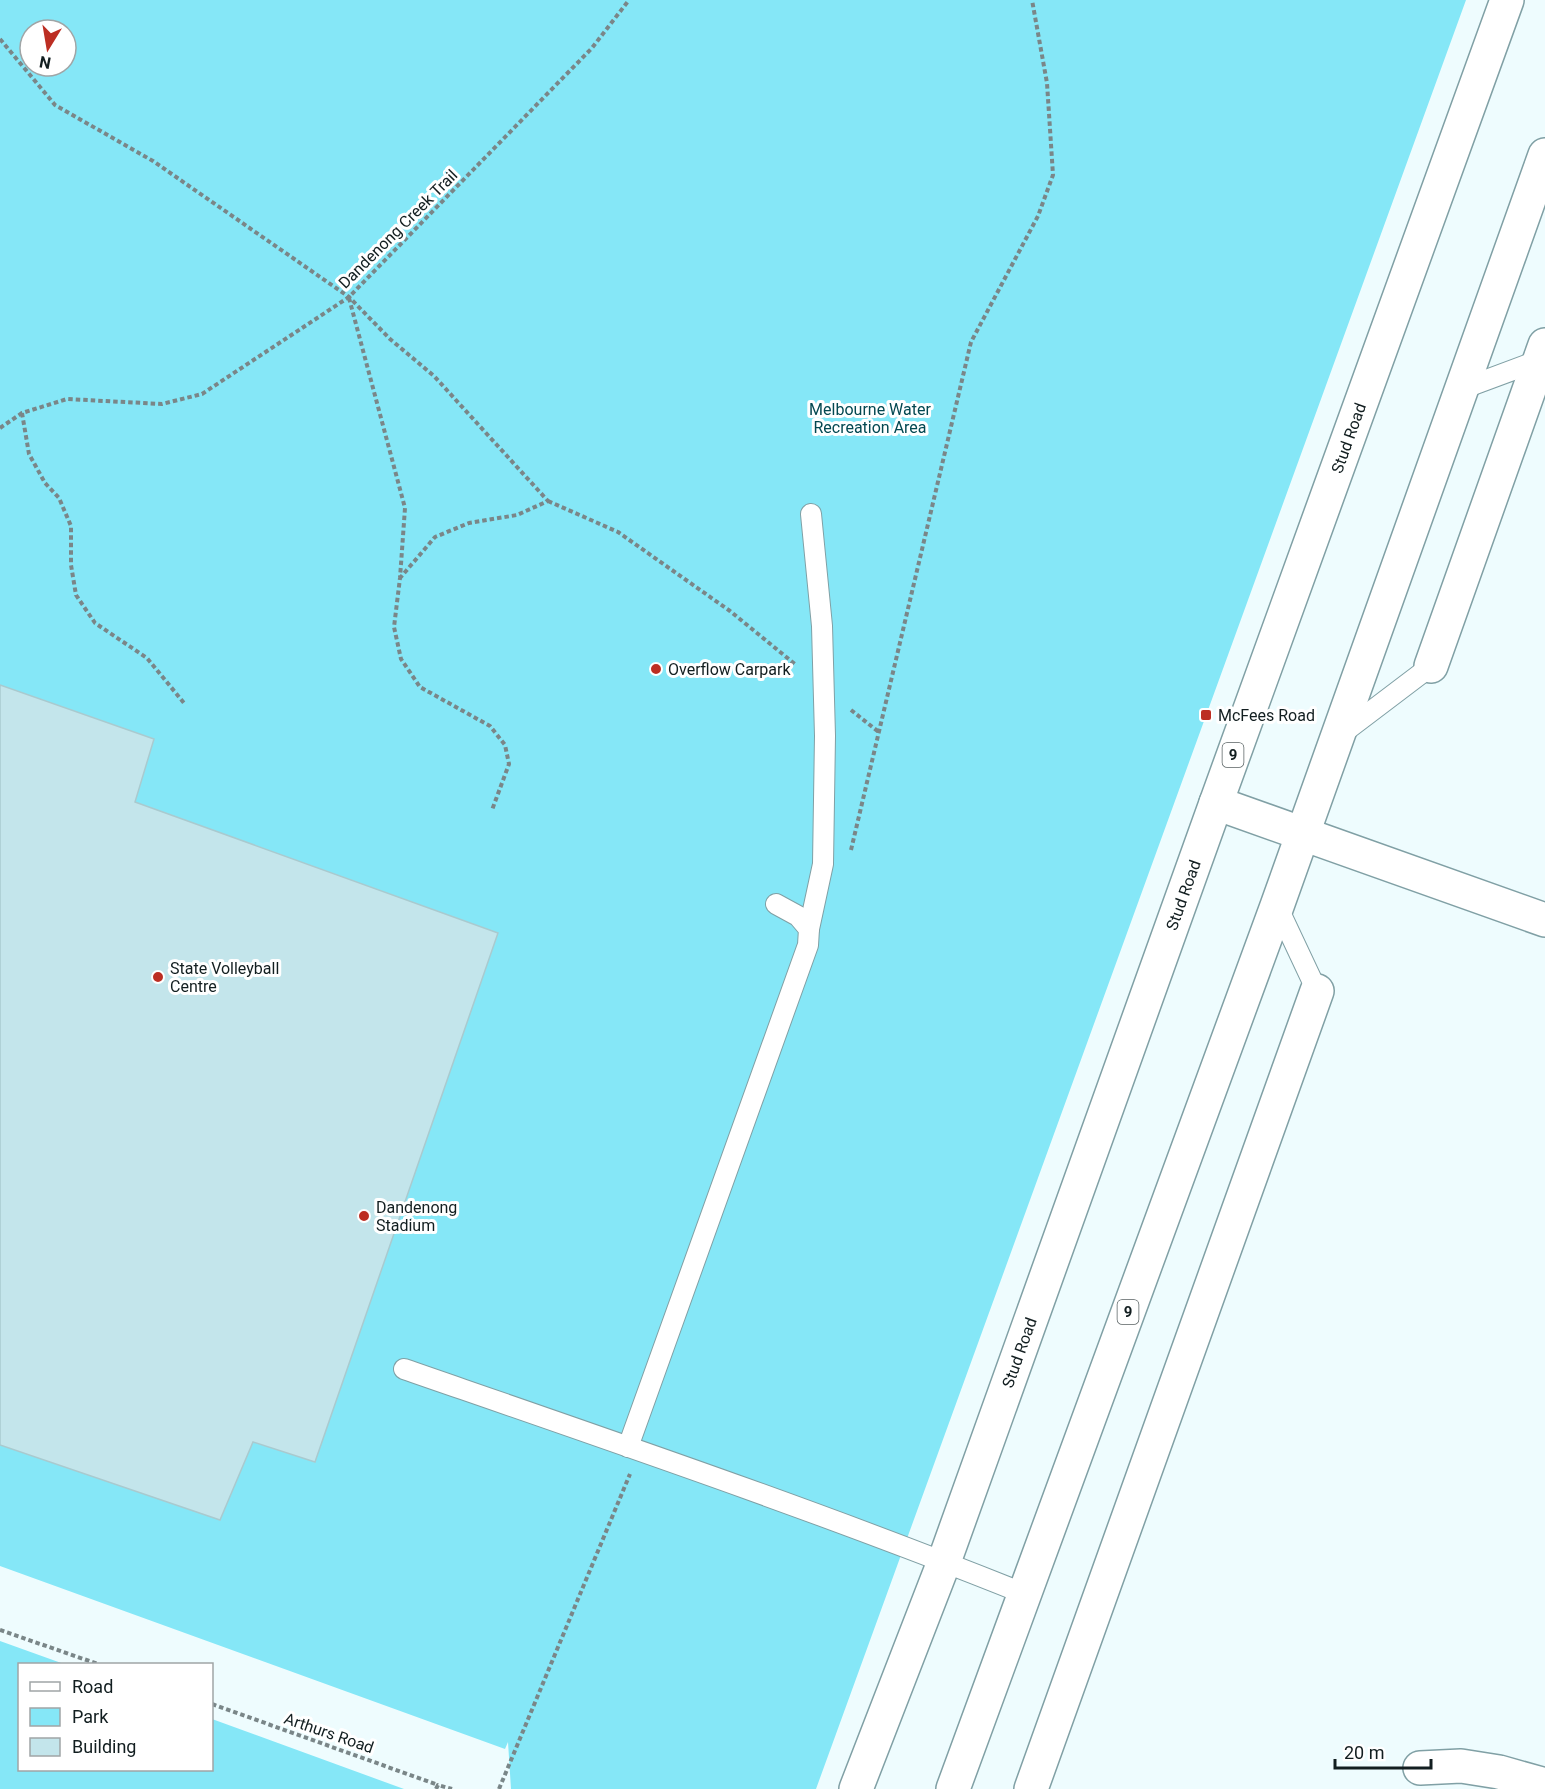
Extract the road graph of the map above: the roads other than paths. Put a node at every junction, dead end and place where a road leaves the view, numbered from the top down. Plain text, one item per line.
1 (1507, 0) edge
2 (1545, 155) edge
3 (1542, 353) edge
4 (1462, 389) junction
5 (811, 514) dead end
6 (1431, 666) joint
7 (1338, 737) junction
8 (1216, 803) junction
9 (1303, 834) junction
10 (776, 904) dead end
11 (1277, 906) junction
12 (1545, 920) edge
13 (809, 929) junction
14 (1317, 991) joint
15 (404, 1369) dead end
16 (634, 1449) junction
17 (944, 1562) junction
18 (1025, 1594) junction
19 (1420, 1768) dead end
20 (1545, 1785) edge
21 (856, 1789) edge
22 (953, 1789) edge
23 (1031, 1789) edge

1 - 8 main road, Stud Road / 9
2 - 4 main road, 9
3 - 4 lane
3 - 6 main road
4 - 7 main road, 9
5 - 13 lane
6 - 7 lane
7 - 9 main road, 9
8 - 9 main road
8 - 17 main road, Stud Road / 9
9 - 11 main road, 9
9 - 12 main road
10 - 13 lane
11 - 14 lane
11 - 18 main road, 9
13 - 16 lane
14 - 23 main road
15 - 16 lane
16 - 17 lane
17 - 18 lane
17 - 21 main road, Stud Road / 9
18 - 22 main road, 9
19 - 20 main road

